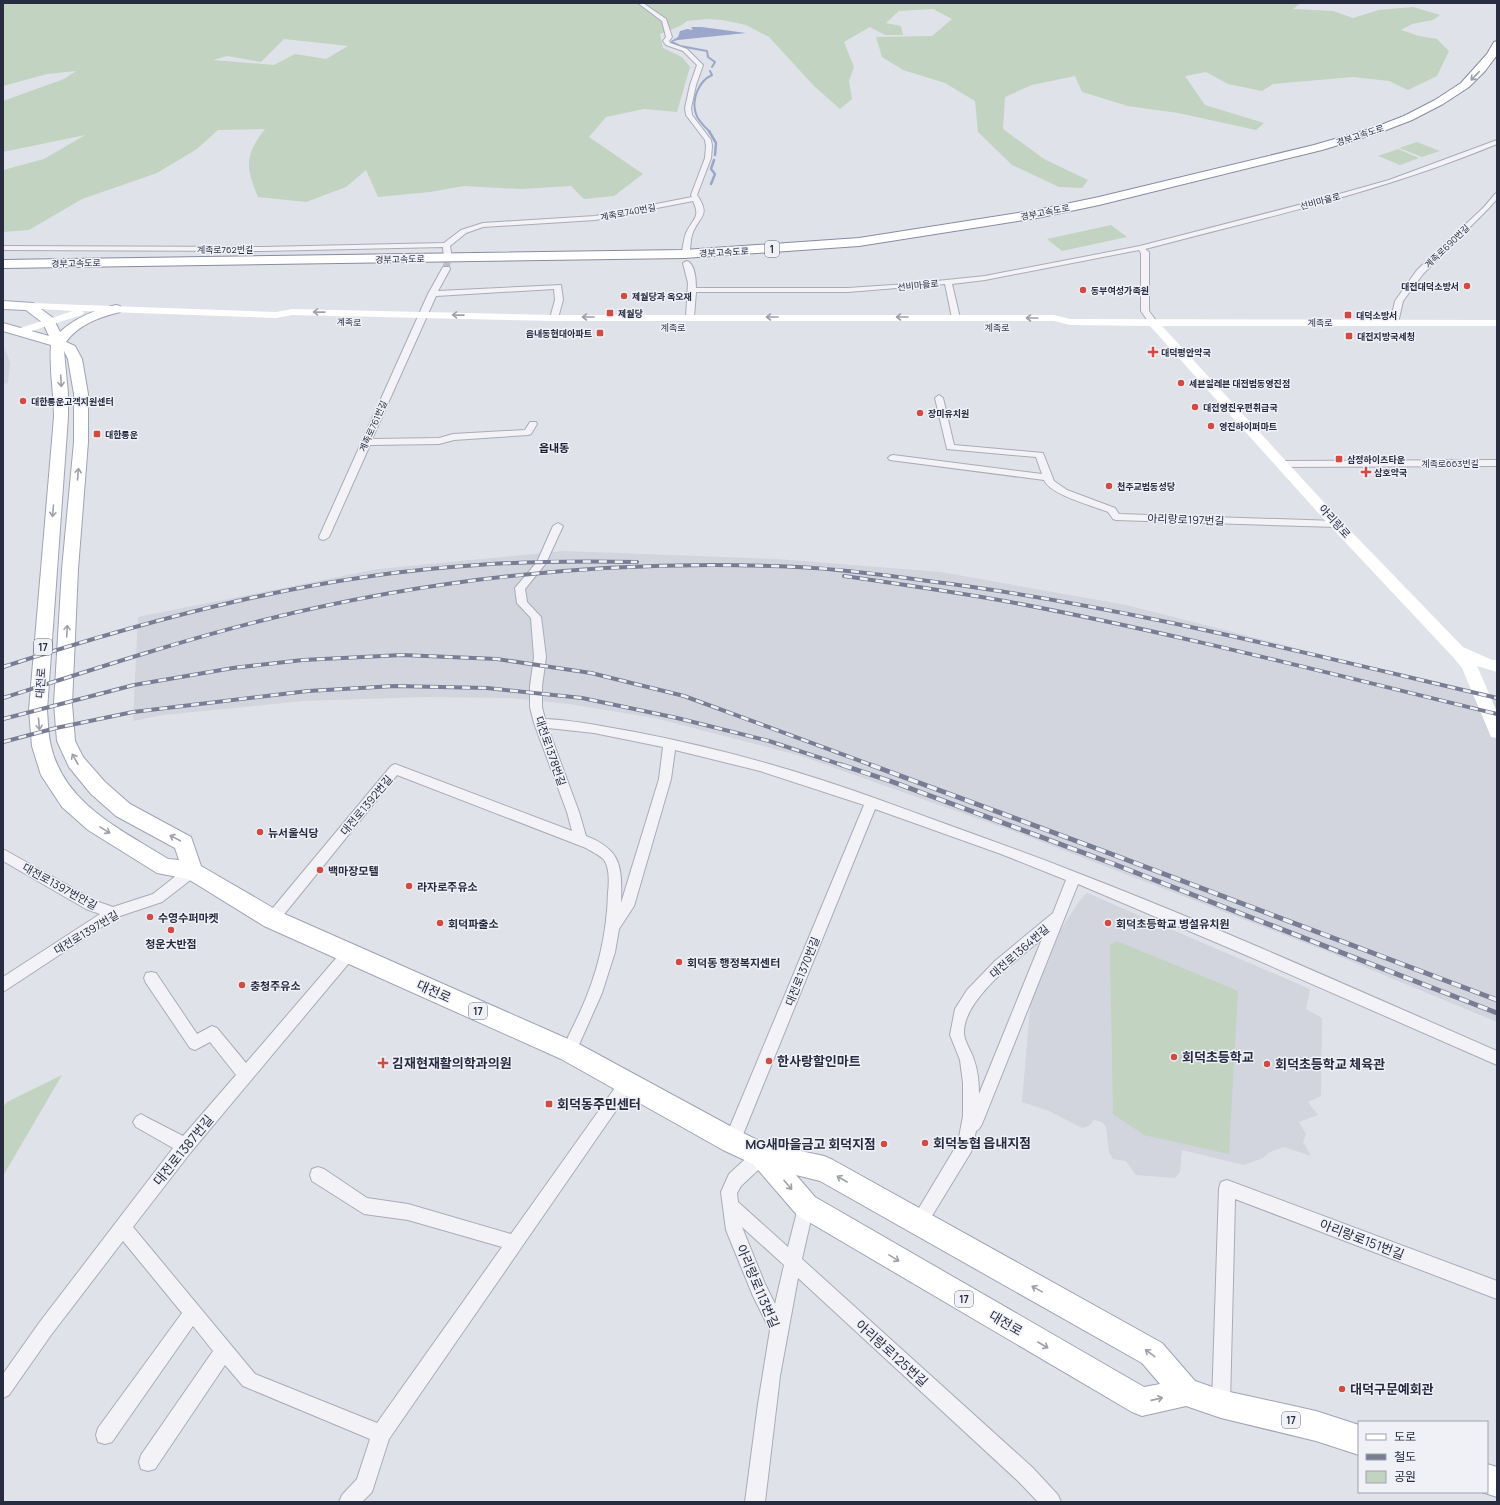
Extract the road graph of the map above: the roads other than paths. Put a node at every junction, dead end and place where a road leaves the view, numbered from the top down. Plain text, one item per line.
1 (640, 3) edge
2 (1497, 44) edge
3 (1497, 65) edge
4 (1497, 142) edge
5 (1497, 195) edge
6 (696, 198) junction
7 (446, 245) junction
8 (3, 248) edge
9 (1140, 248) junction
10 (686, 252) dead end
11 (448, 258) tunnel mouth
12 (686, 263) dead end
13 (3, 264) edge
14 (446, 269) tunnel mouth
15 (3, 271) edge
16 (948, 282) junction
17 (693, 290) junction
18 (432, 294) junction
19 (3, 305) edge
20 (30, 306) junction
21 (116, 309) junction
22 (690, 317) junction
23 (554, 318) junction
24 (956, 318) junction
25 (421, 319) junction
26 (48, 321) junction
27 (1070, 322) junction
28 (1153, 322) junction
29 (1394, 323) junction
30 (1497, 323) edge
31 (3, 327) edge
32 (21, 331) junction
33 (58, 343) junction
34 (939, 398) dead end
35 (532, 424) dead end
36 (366, 442) junction
37 (970, 442) dead end
38 (1016, 444) dead end
39 (893, 458) dead end
40 (1497, 462) edge
41 (1283, 464) junction
42 (1048, 478) junction
43 (1336, 524) junction
44 (558, 526) dead end
45 (324, 537) dead end
46 (1458, 652) junction
47 (1493, 665) edge
48 (1474, 679) junction
49 (540, 723) junction
50 (1497, 732) edge
51 (670, 743) junction
52 (871, 802) junction
53 (580, 839) junction
54 (5, 857) edge
55 (192, 871) junction
56 (1074, 877) junction
57 (113, 913) junction
58 (1058, 917) junction
59 (272, 919) junction
60 (613, 926) junction
61 (349, 953) junction
62 (151, 978) dead end
63 (3, 985) edge
64 (568, 1051) junction
65 (1497, 1058) edge
66 (245, 1074) junction
67 (627, 1083) junction
68 (141, 1122) dead end
69 (732, 1141) junction
70 (185, 1146) junction
71 (965, 1146) junction
72 (762, 1155) junction
73 (318, 1175) dead end
74 (730, 1205) junction
75 (806, 1206) junction
76 (918, 1223) junction
77 (122, 1227) junction
78 (515, 1243) junction
79 (792, 1262) junction
80 (1497, 1290) edge
81 (192, 1312) junction
82 (779, 1329) junction
83 (224, 1350) junction
84 (3, 1389) edge
85 (1186, 1392) junction
86 (1221, 1404) junction
87 (381, 1434) junction
88 (105, 1435) dead end
89 (1358, 1440) edge
90 (148, 1462) dead end
91 (349, 1502) edge
92 (755, 1502) edge
93 (1051, 1502) edge

1 - 6 street
2 -> 13 highway, 경부고속도로 / 1
3 - 15 highway, 경부고속도로 / 1
4 - 9 street, 선비마을로
5 - 29 street, 계족로690번길
6 - 7 street, 계족로740번길
6 - 10 street
7 - 8 street, 계족로762번길
7 - 11 street
9 - 16 street, 선비마을로
9 - 28 street
12 - 17 street
14 - 18 street
16 - 17 street, 선비마을로
16 - 24 street
17 - 22 street
18 - 23 street
18 - 25 street
19 - 20 main road
20 - 21 main road, 계족로
20 - 26 main road, 대전로 / 17
21 - 25 main road, 계족로
21 - 26 main road
21 - 33 main road
22 -> 23 main road, 계족로
24 -> 22 main road, 계족로
23 -> 25 main road, 계족로
27 -> 24 main road, 계족로
25 - 27 main road, 계족로
25 - 36 street, 계족로761번길
26 - 32 main road
26 - 33 main road, 대전로 / 17
27 - 28 main road, 계족로
28 - 29 main road, 계족로
28 - 41 main road, 아리랑로
29 - 30 main road, 계족로
31 - 32 main road
32 - 33 main road
55 -> 33 main road, 대전로 / 17
33 -> 55 main road, 대전로 / 17
34 - 42 street, 아리랑로197번길
35 - 36 street
36 - 45 street, 계족로761번길
37 - 38 street
39 - 42 street
40 - 41 street, 계족로663번길
41 - 43 main road, 아리랑로
42 - 43 street, 아리랑로197번길
43 - 46 main road, 아리랑로
44 - 49 street, 대전로1378번길
46 - 47 main road
46 - 48 main road, 아리랑로
47 - 48 main road
48 - 50 main road, 아리랑로
49 - 51 street
49 - 53 street, 대전로1378번길
51 - 52 street
51 - 60 street
52 - 56 street
52 - 69 street, 대전로1370번길
53 - 59 street, 대전로1392번길
53 - 60 street
54 - 57 street, 대전로1397번안길
55 - 57 street, 대전로1397번길
55 - 59 main road, 대전로 / 17
56 - 58 street, 대전로1364번길
56 - 65 street
57 - 63 street, 대전로1397번길
58 - 71 street
58 - 71 street, 대전로1364번길
59 - 61 main road, 대전로 / 17
60 - 64 street
61 - 64 main road, 대전로 / 17
61 - 66 street, 대전로1387번길
62 - 66 street
64 - 67 main road, 대전로 / 17
66 - 70 street, 대전로1387번길
67 - 69 main road, 대전로 / 17
67 - 78 street
68 - 70 street
69 - 72 main road, 대전로 / 17
70 - 77 street, 대전로1387번길
71 - 76 street, 대전로1364번길
72 - 74 street, 아리랑로113번길
72 -> 75 main road, 대전로 / 17
76 -> 72 main road, 대전로 / 17
73 - 78 street
74 - 79 street, 아리랑로125번길
74 - 82 street, 아리랑로113번길
75 - 79 street
75 -> 85 main road, 대전로 / 17
85 -> 76 main road, 대전로 / 17
77 - 81 street
77 - 84 street, 대전로1387번길
78 - 87 street
79 - 82 street
79 - 93 street, 아리랑로125번길
80 - 86 street, 아리랑로151번길
81 - 83 street
81 - 88 street
82 - 92 street, 아리랑로113번길
83 - 87 street
83 - 90 street
85 - 86 main road, 대전로 / 17
86 - 89 main road, 대전로 / 17
87 - 91 street

